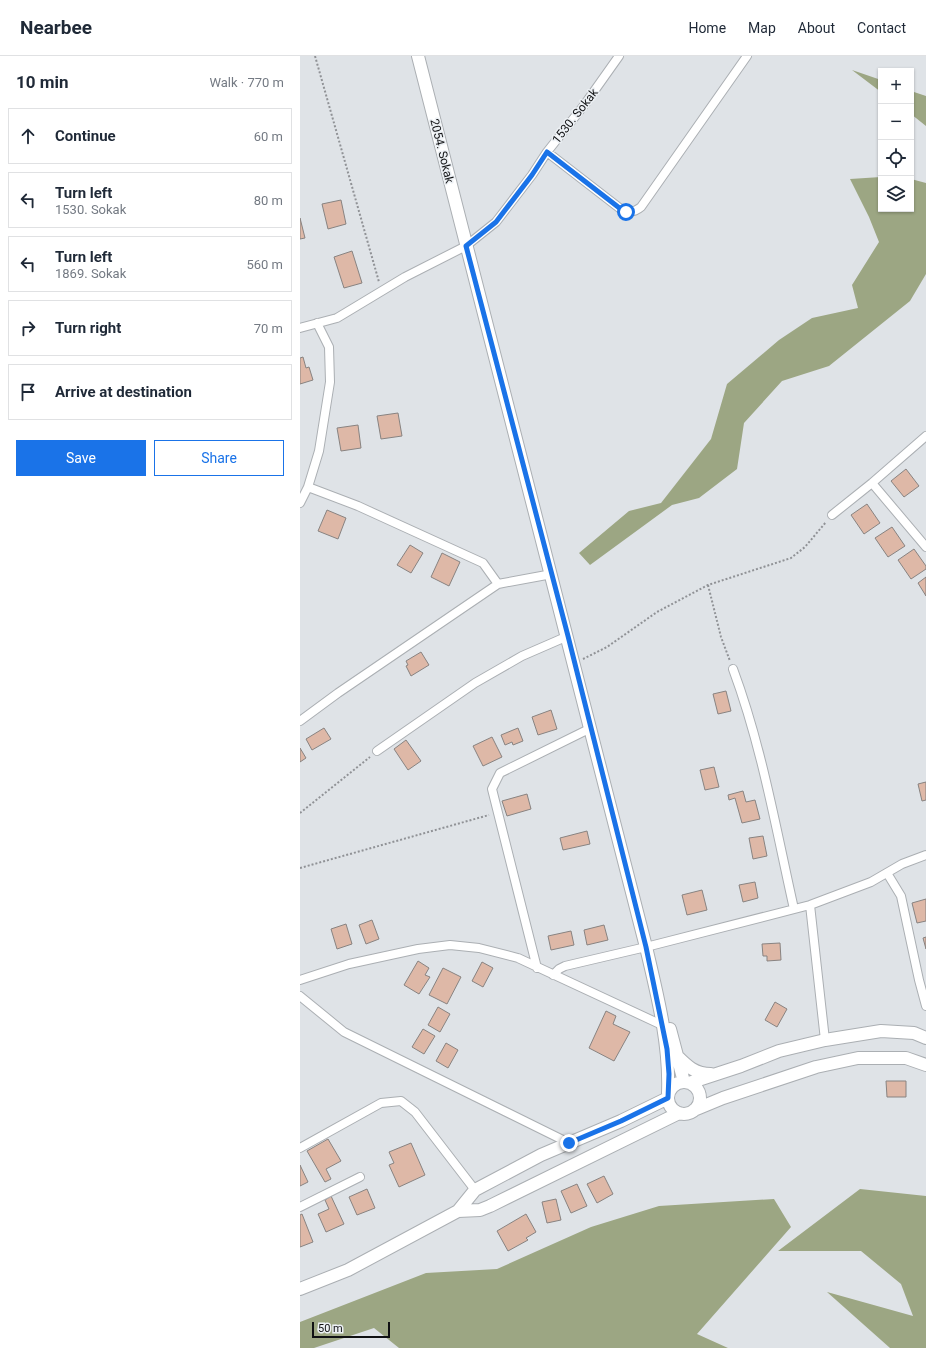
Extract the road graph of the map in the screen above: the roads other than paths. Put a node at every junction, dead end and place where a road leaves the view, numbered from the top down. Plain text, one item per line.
1 (418, 56) edge
2 (619, 56) edge
3 (747, 56) edge
4 (547, 152) junction
5 (466, 246) junction
6 (317, 323) junction
7 (300, 328) edge
8 (926, 436) edge
9 (872, 483) junction
10 (308, 487) junction
11 (300, 503) edge
12 (832, 514) road end
13 (926, 547) edge
14 (552, 574) junction
15 (498, 584) junction
16 (568, 636) junction
17 (733, 669) road end
18 (300, 721) edge
19 (591, 728) junction
20 (377, 751) road end
21 (926, 855) edge
22 (887, 873) junction
23 (810, 905) junction
24 (794, 909) junction
25 (646, 947) junction
26 (650, 965) junction
27 (537, 968) junction
28 (554, 975) junction
29 (300, 980) edge
30 (300, 996) edge
31 (926, 1006) edge
32 (662, 1025) junction
33 (926, 1038) edge
34 (825, 1040) junction
35 (677, 1055) junction
36 (926, 1066) edge
37 (716, 1074) junction
38 (686, 1082) junction
39 (668, 1095) junction
40 (694, 1110) junction
41 (679, 1113) junction
42 (569, 1143) junction
43 (300, 1148) edge
44 (360, 1177) dead end
45 (475, 1190) junction
46 (300, 1206) edge
47 (458, 1211) junction
48 (300, 1289) edge

1 - 5 main road, 2054. Sokak
2 - 4 street, 1530. Sokak
3 - 4 street
4 - 5 street, 1530. Sokak
5 - 6 street, 1530. Sokak
5 - 14 main road, 2054. Sokak
6 - 7 street, 1530. Sokak
6 - 10 street
8 - 9 street
9 - 12 street
9 - 13 street
10 - 11 street
10 - 15 street
14 - 15 street
14 - 16 main road, 2054. Sokak
15 - 18 street
16 - 19 main road, 2054. Sokak
16 - 20 street
17 - 24 street
19 - 25 main road, 2054. Sokak
19 - 27 street
21 - 22 street
22 - 23 street
22 - 31 street
23 - 24 street
23 - 34 street
24 - 25 street
25 - 26 main road, 2054. Sokak
25 - 28 street
26 - 32 main road
26 - 35 main road
27 - 28 street
27 - 29 street
28 - 32 street
30 - 42 street
32 - 39 main road
33 - 34 main road
34 - 37 main road
35 - 37 main road
35 - 38 main road
36 - 40 main road
37 - 38 main road
38 - 39 main road
38 - 40 main road
39 - 41 main road
39 - 42 main road
40 - 41 main road
41 - 47 main road
42 - 45 main road
43 - 45 street
44 - 46 street
45 - 47 main road
47 - 48 main road

